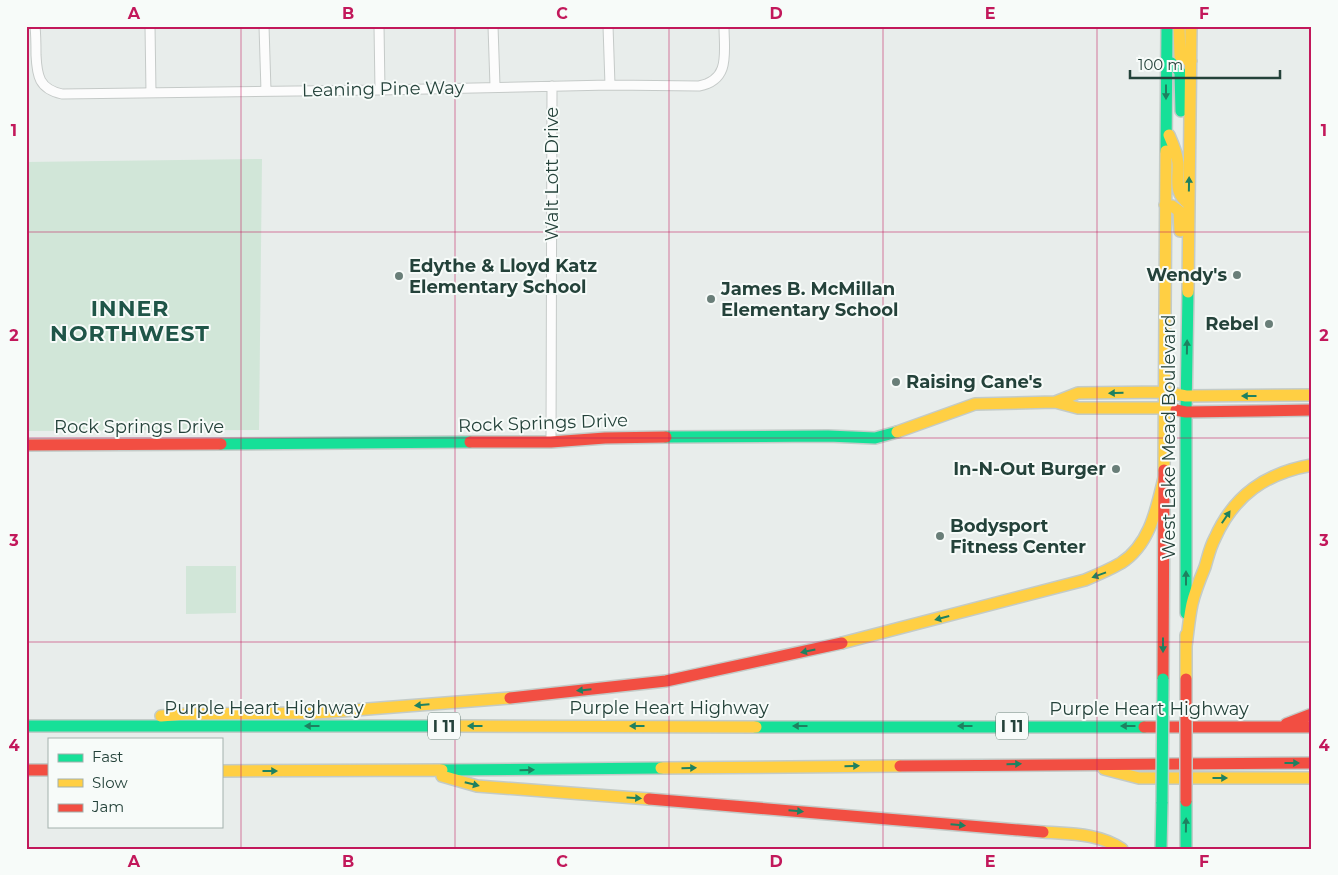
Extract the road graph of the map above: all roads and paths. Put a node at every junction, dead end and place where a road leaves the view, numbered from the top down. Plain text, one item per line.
1 (36, 26) edge
2 (150, 26) edge
3 (264, 26) edge
4 (379, 26) edge
5 (493, 26) edge
6 (608, 26) edge
7 (724, 26) edge
8 (1167, 26) edge
9 (1179, 26) edge
10 (1191, 26) edge
11 (1166, 60) junction
12 (1191, 61) junction
13 (610, 85) junction
14 (495, 86) junction
15 (552, 86) junction
16 (380, 90) junction
17 (266, 92) junction
18 (151, 93) junction
19 (1166, 127) junction
20 (1190, 130) junction
21 (1189, 204) junction
22 (1165, 205) junction
23 (1188, 291) junction
24 (1165, 392) junction
25 (1312, 395) edge
26 (1186, 396) junction
27 (1055, 402) junction
28 (1164, 408) junction
29 (1312, 410) edge
30 (1186, 412) junction
31 (551, 442) junction
32 (26, 445) edge
33 (1312, 465) edge
34 (1165, 474) junction
35 (1186, 646) junction
36 (1312, 714) edge
37 (26, 726) edge
38 (40, 726) junction
39 (1277, 727) junction
40 (1312, 727) edge
41 (1312, 763) edge
42 (1085, 764) junction
43 (26, 770) edge
44 (48, 770) edge
45 (222, 770) edge
46 (426, 771) junction
47 (1312, 778) edge
48 (1122, 849) edge
49 (1161, 849) edge
50 (1186, 849) edge

1 - 18 street, Leaning Pine Way
2 - 18 street
3 - 17 street
4 - 16 street
5 - 14 street
6 - 13 street
7 - 13 street, Leaning Pine Way
8 - 11 main road, West Lake Mead Boulevard
9 - 12 main road
10 - 12 main road, West Lake Mead Boulevard
11 -> 19 main road, West Lake Mead Boulevard
11 - 20 main road
12 - 20 main road, West Lake Mead Boulevard
13 - 15 street, Leaning Pine Way
14 - 15 street, Leaning Pine Way
14 - 16 street, Leaning Pine Way
15 - 31 street, Walt Lott Drive
16 - 17 street, Leaning Pine Way
17 - 18 street, Leaning Pine Way
19 - 21 main road
19 - 22 main road, West Lake Mead Boulevard
21 -> 20 main road, West Lake Mead Boulevard
21 - 23 main road, West Lake Mead Boulevard
22 - 23 main road
22 - 24 main road, West Lake Mead Boulevard
26 -> 23 main road, West Lake Mead Boulevard
24 - 26 main road, Rock Springs Drive
24 -> 27 main road, Rock Springs Drive
24 - 28 main road, West Lake Mead Boulevard
25 -> 26 main road, Rock Springs Drive
26 - 30 main road, West Lake Mead Boulevard
27 - 28 main road, Rock Springs Drive
27 - 31 main road, Rock Springs Drive
28 - 30 main road, Rock Springs Drive
28 - 34 main road, West Lake Mead Boulevard
29 - 30 main road, Rock Springs Drive
35 -> 30 main road, West Lake Mead Boulevard
31 - 32 main road, Rock Springs Drive
35 -> 33 main road
34 -> 38 main road
34 -> 49 main road, West Lake Mead Boulevard, bridge
50 -> 35 main road, West Lake Mead Boulevard, bridge
36 - 39 main road
37 - 38 main road, Purple Heart Highway / I 11
39 -> 38 main road, Purple Heart Highway / I 11
39 - 40 main road, Purple Heart Highway / I 11
42 -> 41 main road, I 11
46 -> 42 main road, I 11
42 -> 47 main road
43 - 44 main road
45 -> 46 main road, I 11
46 -> 48 main road

